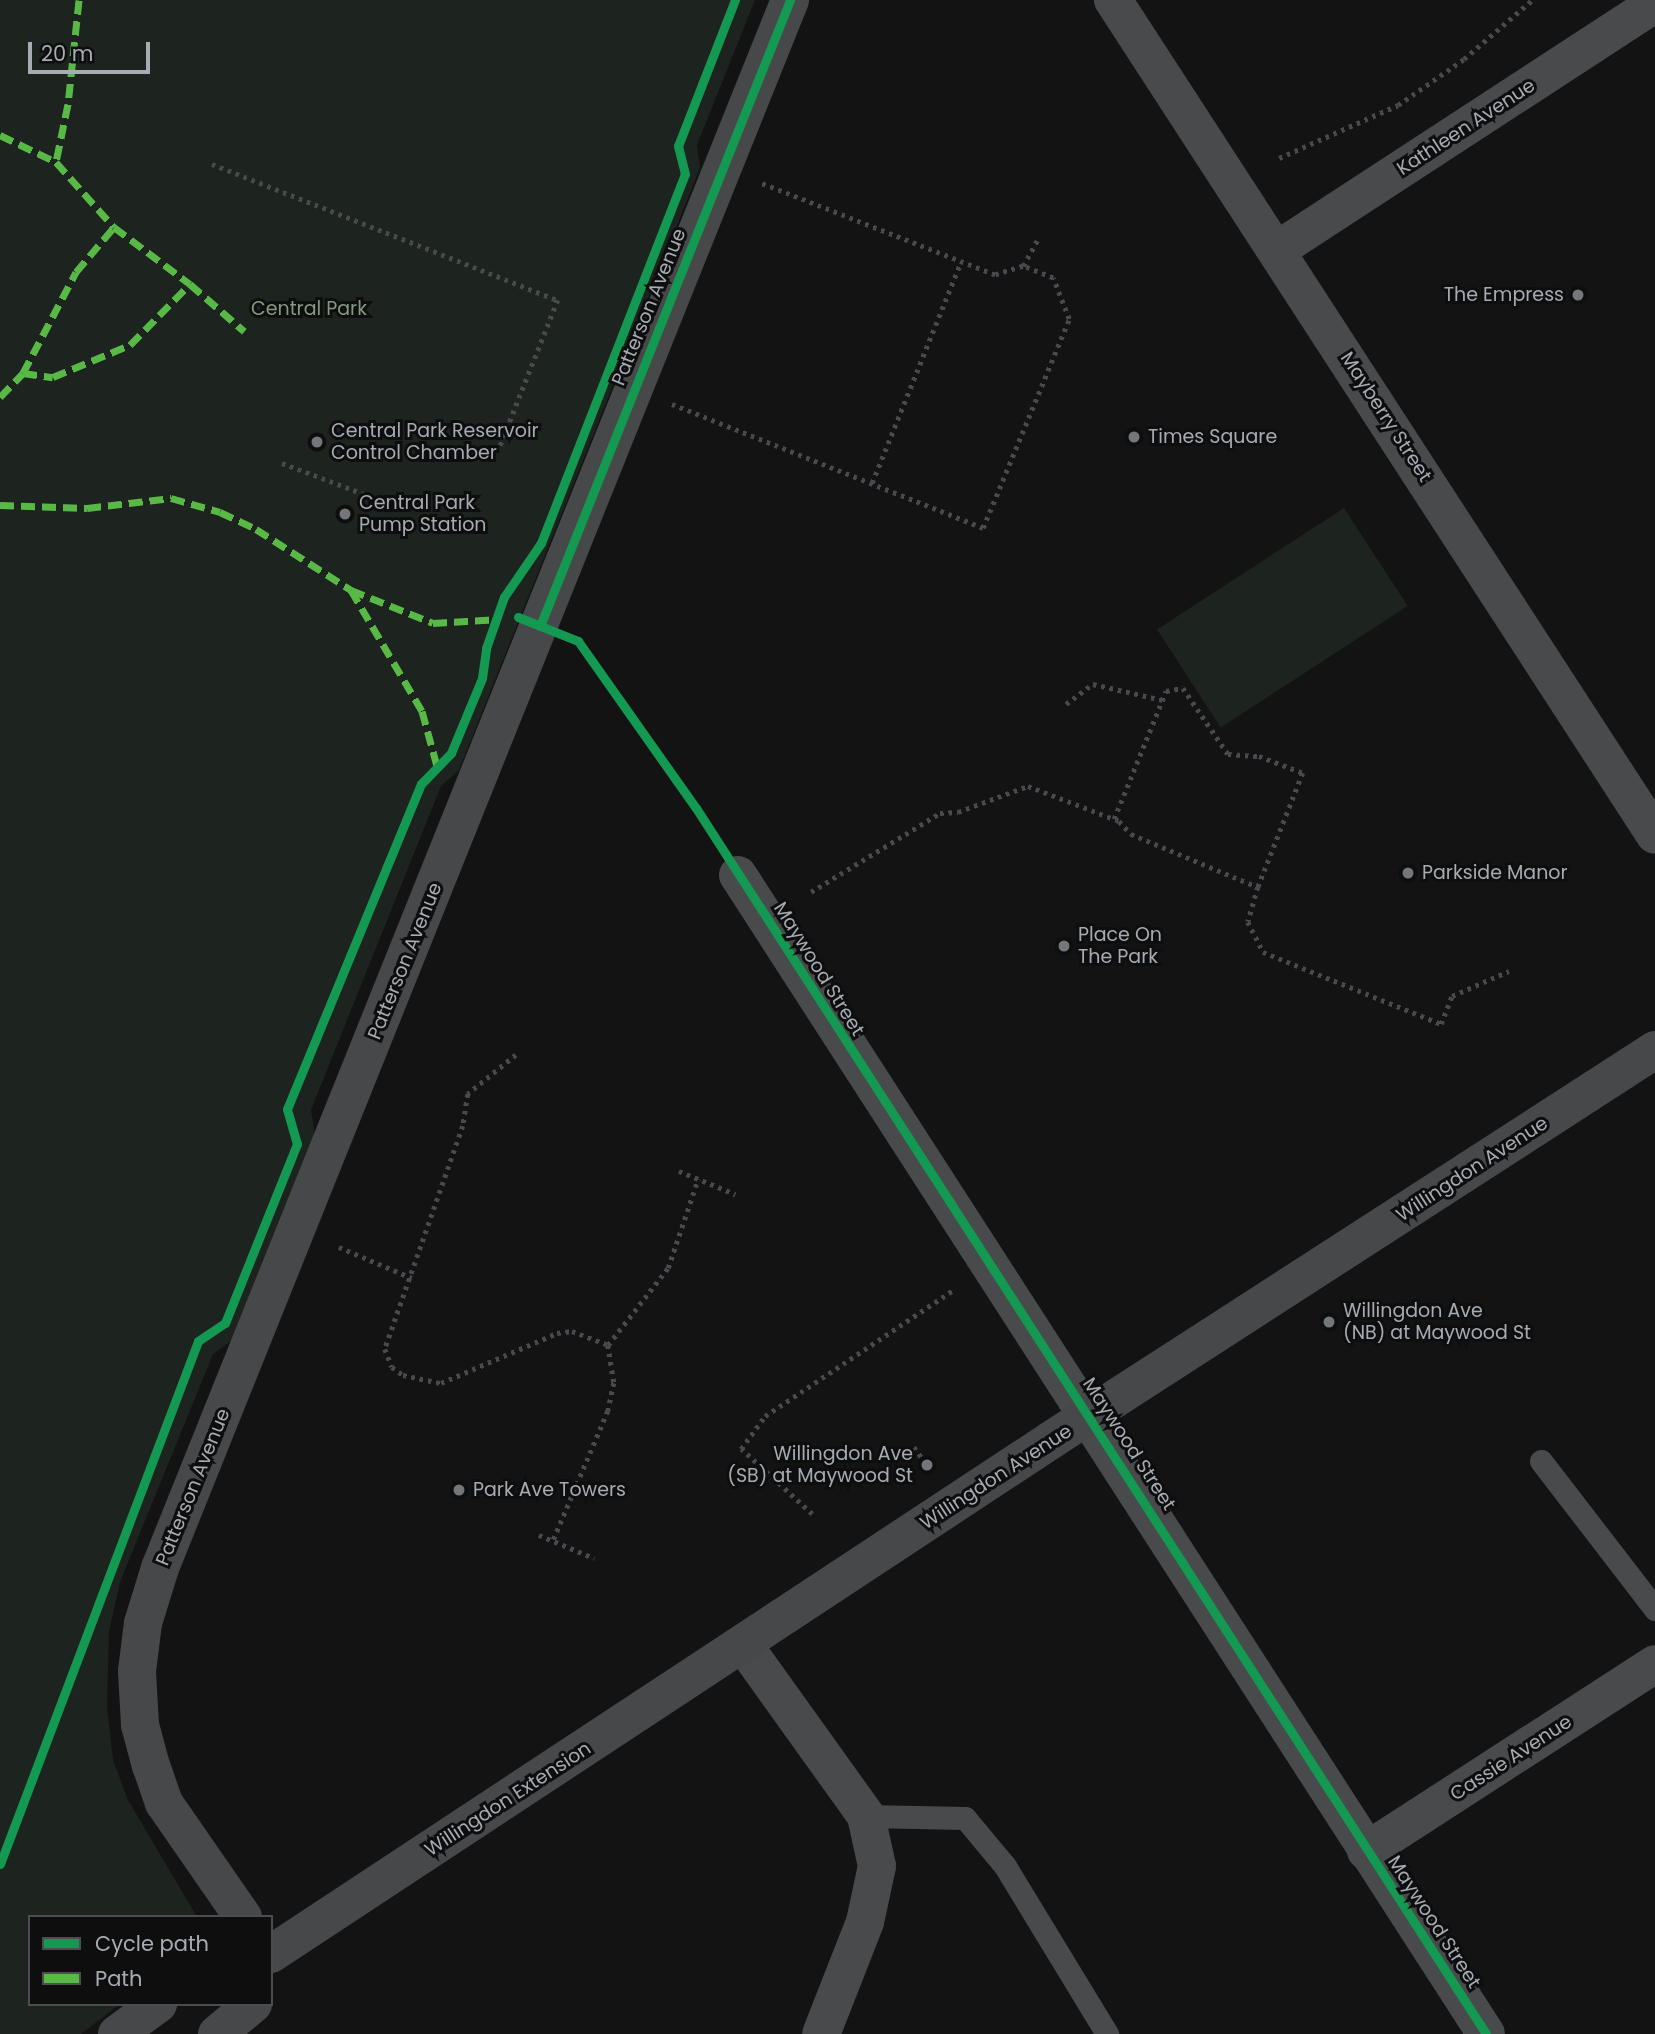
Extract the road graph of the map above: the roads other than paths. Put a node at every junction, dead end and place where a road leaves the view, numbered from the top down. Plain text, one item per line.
1 (790, 0) edge
2 (1114, 0) edge
3 (1655, 4) edge
4 (1277, 250) junction
5 (1655, 835) edge
6 (738, 875) dead end
7 (1655, 1050) edge
8 (1091, 1416) junction
9 (1541, 1461) dead end
10 (1655, 1609) edge
11 (743, 1644) junction
12 (1655, 1664) edge
13 (866, 1816) junction
14 (1366, 1851) junction
15 (242, 1915) edge
16 (273, 1954) edge
17 (155, 2006) edge
18 (251, 2006) edge
19 (117, 2034) edge
20 (217, 2034) edge
21 (821, 2034) edge
22 (1107, 2034) edge
23 (1486, 2034) edge

1 - 15 street, Patterson Avenue
2 - 4 street, Mayberry Street
3 - 4 street, Kathleen Avenue
4 - 5 street, Mayberry Street
6 - 8 street, Maywood Street
7 - 8 street, Willingdon Avenue
8 - 11 street, Willingdon Avenue
8 - 14 street, Maywood Street
9 - 10 lane
11 - 13 street
11 - 16 street, Willingdon Extension
12 - 14 street, Cassie Avenue
13 - 21 street
13 - 22 lane
14 - 23 street, Maywood Street
17 - 19 street
18 - 20 street

